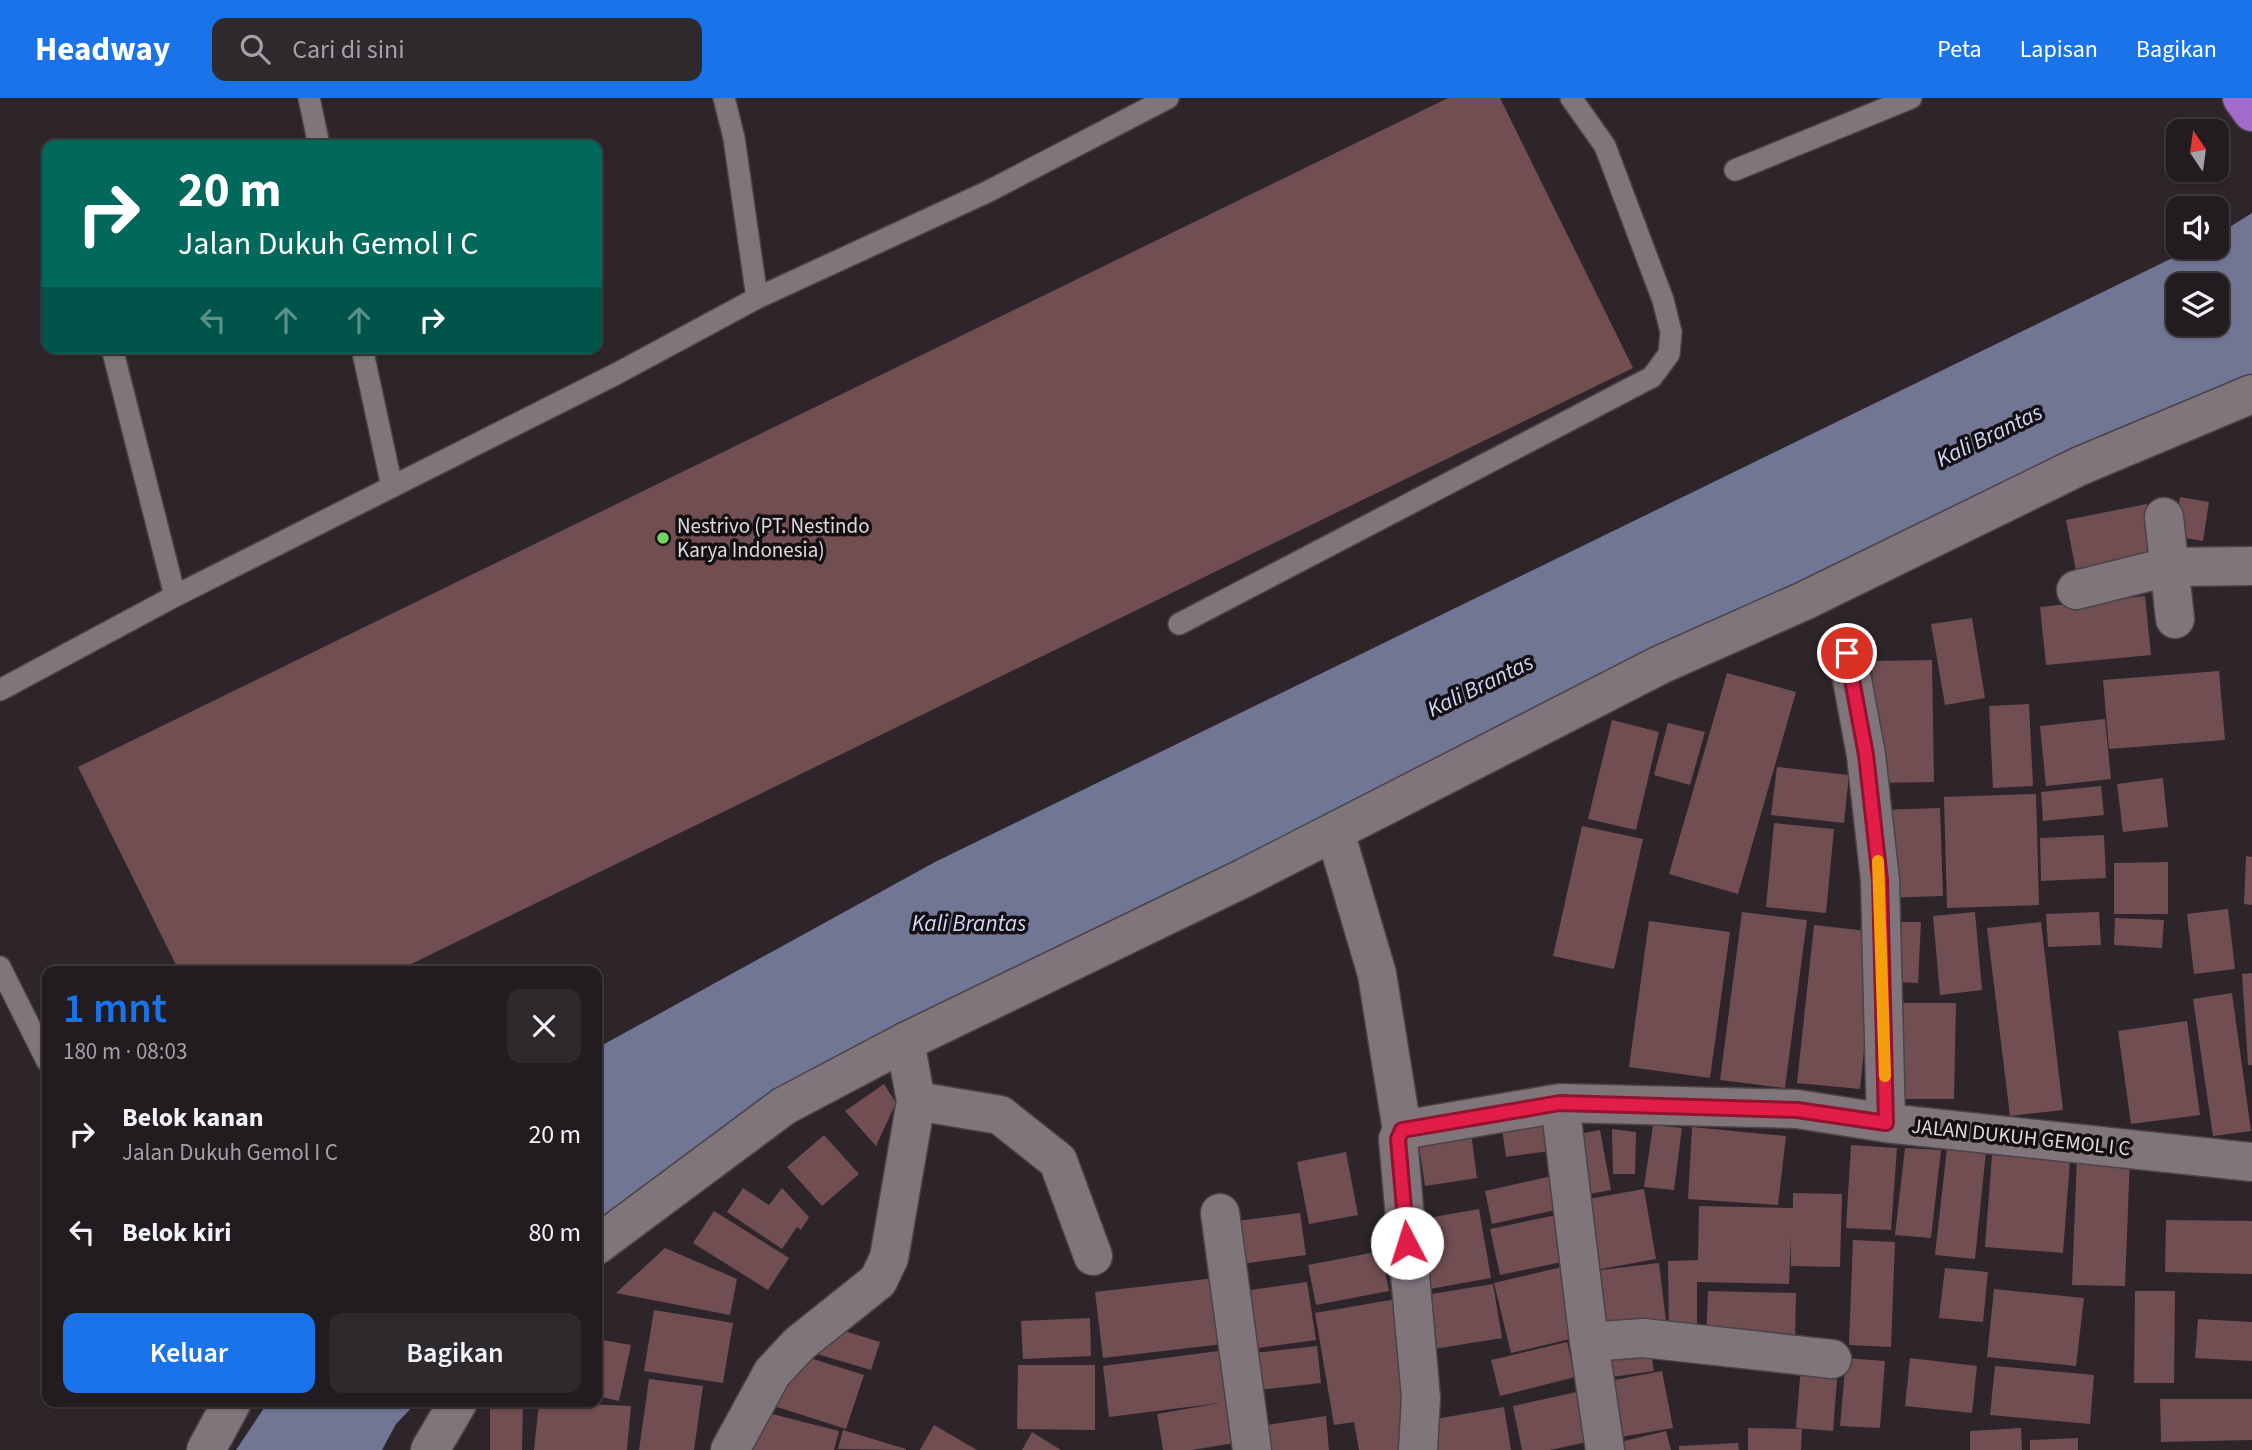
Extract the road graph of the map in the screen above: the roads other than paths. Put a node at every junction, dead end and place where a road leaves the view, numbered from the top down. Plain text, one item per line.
1 (309, 98) edge
2 (724, 98) edge
3 (1168, 98) edge
4 (1571, 98) edge
5 (1912, 98) edge
6 (2242, 98) edge
7 (2252, 112) edge
8 (318, 140) edge
9 (1735, 170) dead end
10 (757, 298) junction
11 (114, 354) edge
12 (363, 354) edge
13 (2252, 394) edge
14 (392, 487) junction
15 (2164, 517) dead end
16 (2252, 566) edge
17 (2168, 567) junction
18 (2076, 590) dead end
19 (175, 596) junction
20 (2175, 619) dead end
21 (1179, 624) dead end
22 (1847, 653) dead end
23 (0, 690) edge
24 (1335, 832) junction
25 (0, 967) edge
26 (905, 1042) junction
27 (42, 1051) edge
28 (916, 1101) junction
29 (1560, 1103) junction
30 (1886, 1123) junction
31 (1402, 1130) junction
32 (2252, 1162) edge
33 (1220, 1213) dead end
34 (602, 1241) edge
35 (1093, 1256) dead end
36 (1590, 1342) junction
37 (1832, 1359) dead end
38 (229, 1407) edge
39 (454, 1407) edge
40 (206, 1450) edge
41 (430, 1450) edge
42 (730, 1450) edge
43 (1252, 1450) edge
44 (1418, 1450) edge
45 (1605, 1450) edge

1 - 8 lane
2 - 10 lane
3 - 10 lane
4 - 21 lane
5 - 9 lane
6 - 7 highway
10 - 14 lane
11 - 19 lane
12 - 14 lane
13 - 24 street
14 - 19 lane
15 - 17 street
16 - 17 street
17 - 18 street
17 - 20 street
19 - 23 lane
22 - 30 street
24 - 26 street
24 - 31 street
25 - 27 lane
26 - 28 street
26 - 34 street
28 - 35 street
28 - 42 street
29 - 30 street, JALAN DUKUH GEMOL I C
29 - 31 street, JALAN DUKUH GEMOL I C
29 - 36 street
30 - 32 street, JALAN DUKUH GEMOL I C
31 - 44 street
33 - 43 street
36 - 37 street
36 - 45 street
38 - 40 street
39 - 41 street

